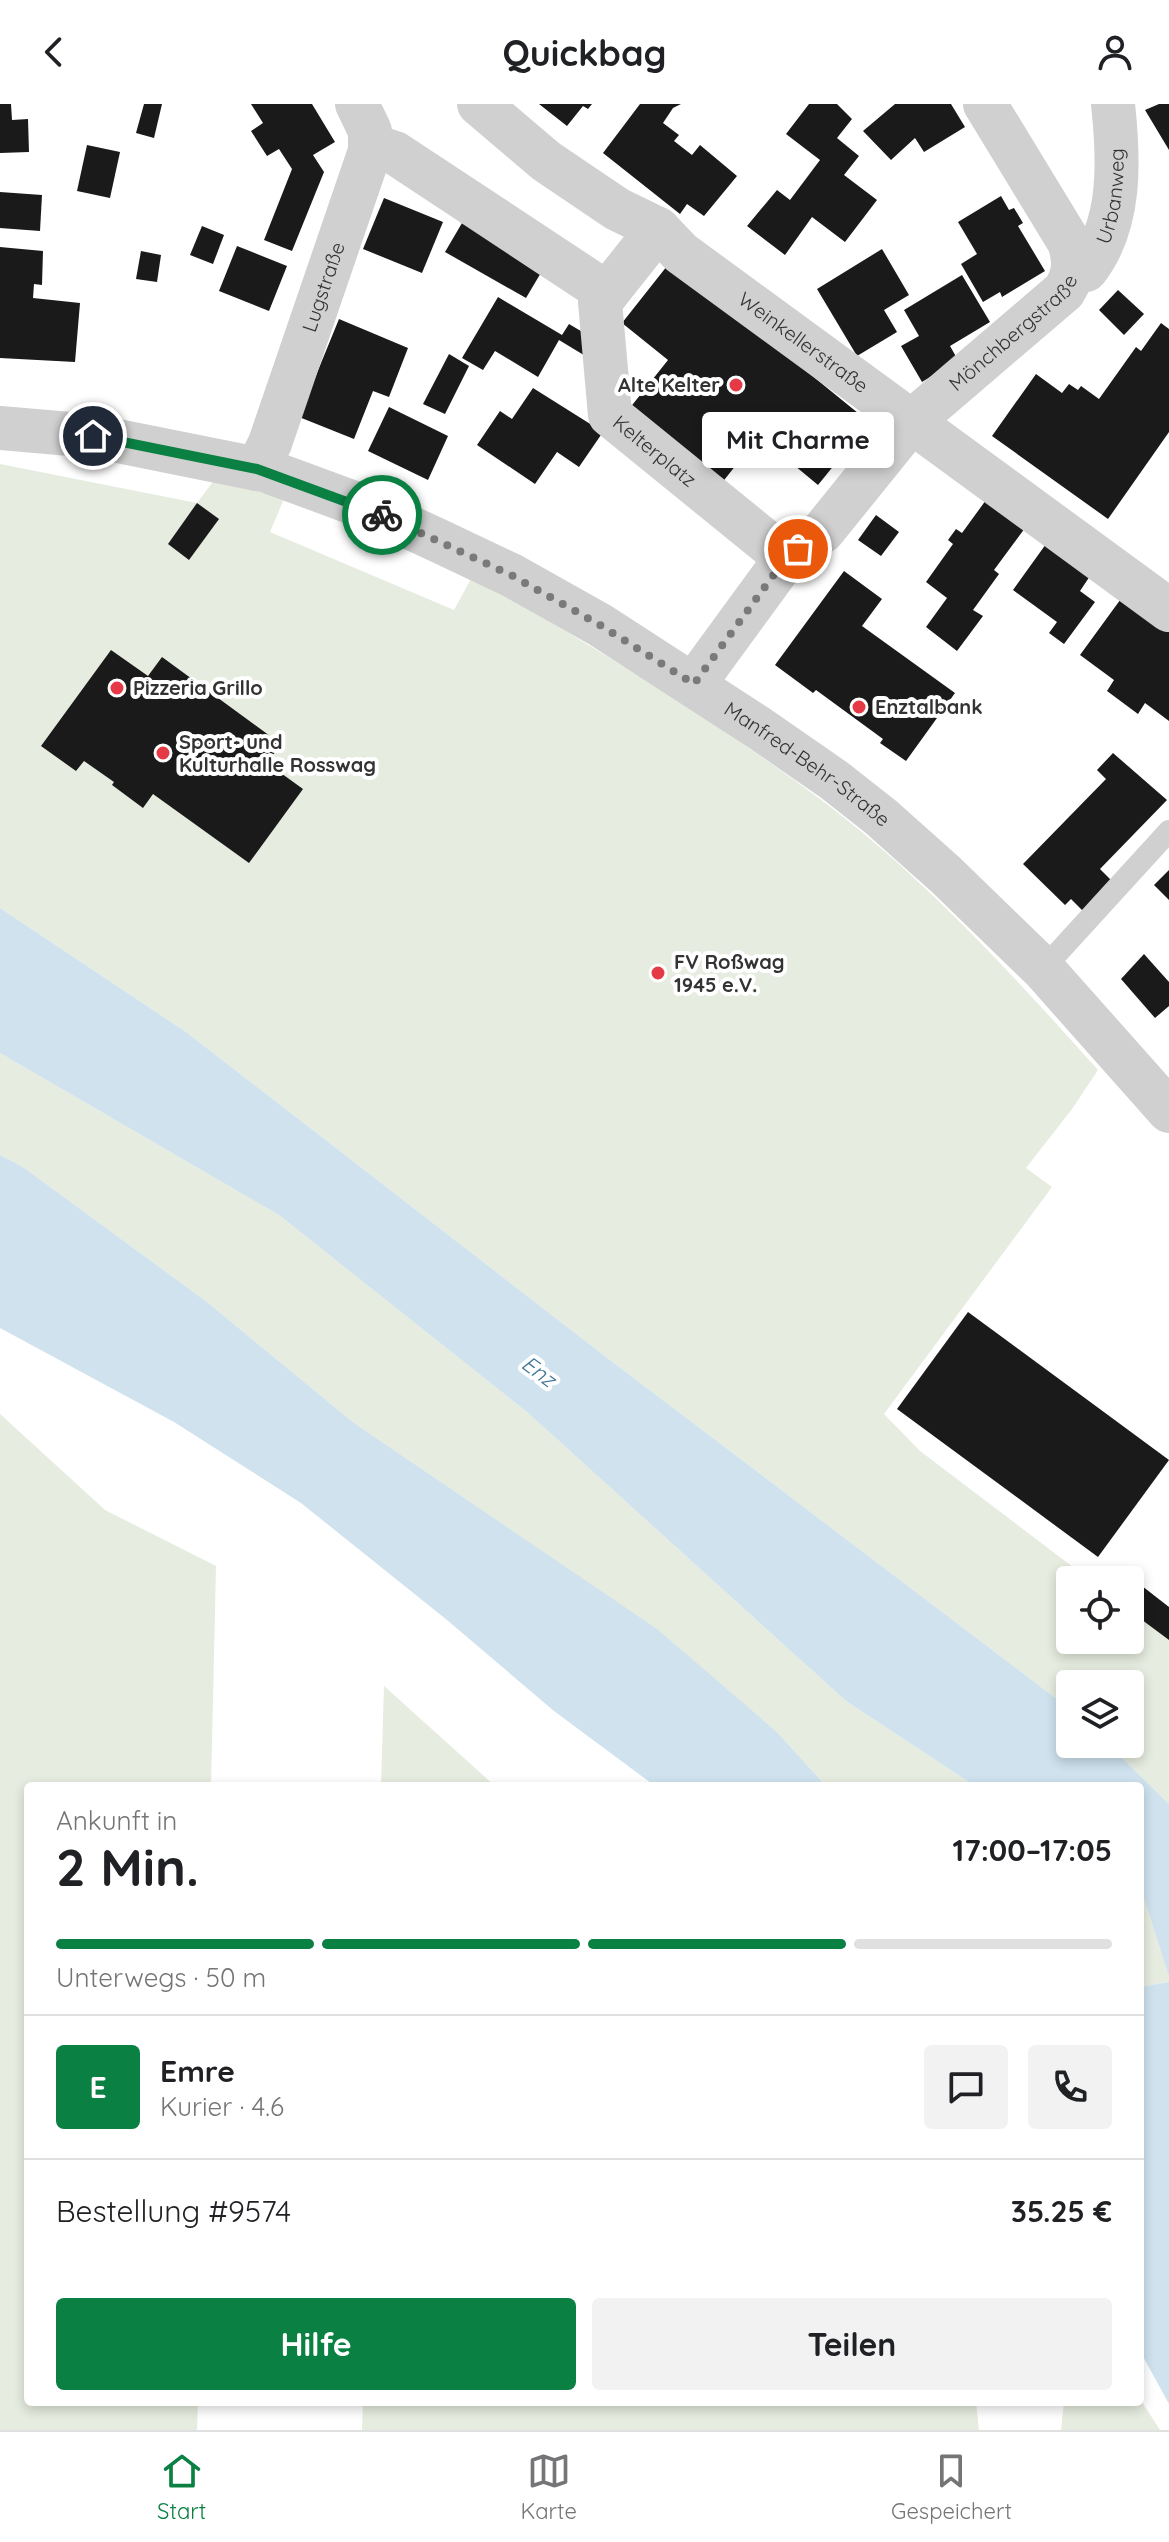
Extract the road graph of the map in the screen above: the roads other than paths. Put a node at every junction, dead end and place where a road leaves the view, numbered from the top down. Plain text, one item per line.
1 (357, 104) edge
2 (479, 104) edge
3 (985, 104) edge
4 (1113, 104) edge
5 (371, 145) junction
6 (658, 229) junction
7 (1074, 268) junction
8 (607, 293) junction
9 (911, 422) junction
10 (0, 428) edge
11 (257, 469) junction
12 (786, 558) junction
13 (1169, 610) edge
14 (694, 684) junction
15 (1169, 831) edge
16 (1043, 969) junction
17 (1169, 1111) edge

1 - 5 street
2 - 6 street, Weinkellerstraße
3 - 7 street, Mönchbergstraße
4 - 7 street, Urbanweg
5 - 8 street
5 - 11 street, Lugstraße
6 - 8 street
6 - 9 street, Weinkellerstraße
7 - 9 street, Mönchbergstraße
8 - 12 street, Kelterplatz
9 - 12 street
9 - 13 street, Weinkellerstraße
10 - 11 street, Manfred-Behr-Straße
11 - 14 street, Manfred-Behr-Straße
12 - 14 street
14 - 16 street, Manfred-Behr-Straße
15 - 16 lane
16 - 17 street, Manfred-Behr-Straße

